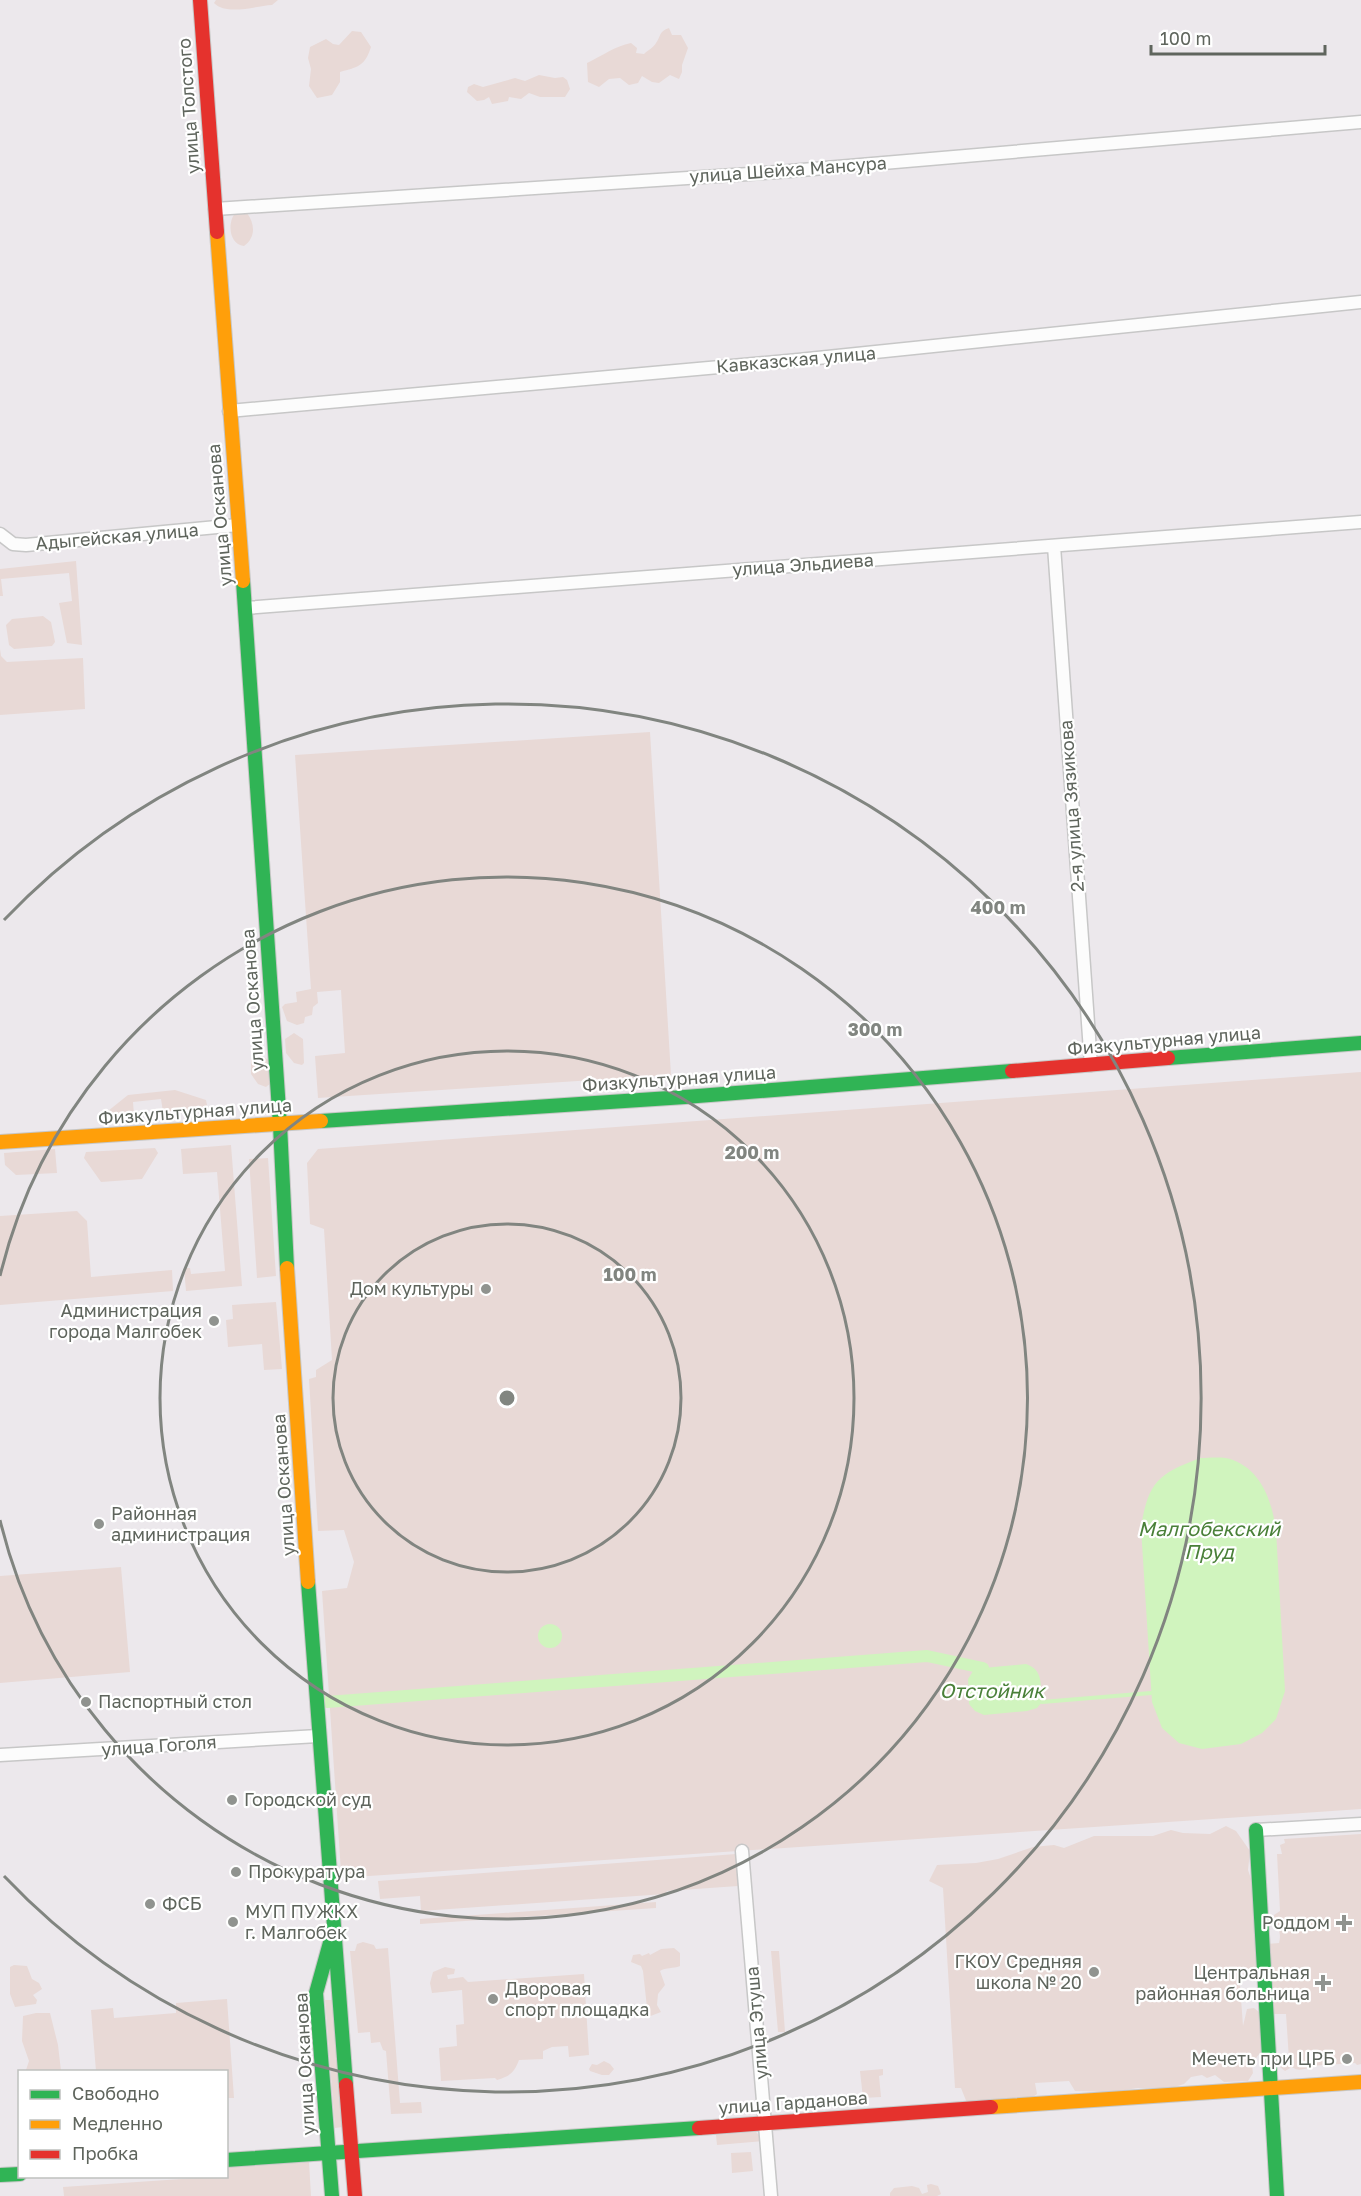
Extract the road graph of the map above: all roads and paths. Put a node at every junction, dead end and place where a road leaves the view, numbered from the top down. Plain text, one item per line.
1 (200, 0) edge
2 (1361, 122) edge
3 (215, 209) junction
4 (1361, 302) edge
5 (229, 411) junction
6 (1361, 522) edge
7 (238, 525) junction
8 (0, 534) edge
9 (1054, 546) junction
10 (245, 608) junction
11 (1361, 1043) edge
12 (1091, 1065) junction
13 (280, 1125) junction
14 (0, 1142) edge
15 (318, 1736) junction
16 (0, 1755) edge
17 (1361, 1824) edge
18 (1256, 1830) joint
19 (742, 1851) dead end
20 (333, 1932) junction
21 (1361, 2082) edge
22 (1270, 2088) junction
23 (766, 2123) junction
24 (352, 2152) junction
25 (328, 2153) junction
26 (228, 2160) edge
27 (18, 2174) edge
28 (0, 2175) edge
29 (332, 2196) edge
30 (356, 2196) edge
31 (771, 2196) edge
32 (1277, 2196) edge

1 - 3 street, улица Толстого
2 - 3 street, улица Шейха Мансура
3 - 5 street, улица Осканова
4 - 5 street, Кавказская улица
5 - 7 street, улица Осканова
6 - 9 street, улица Эльдиева
7 - 8 street, Адыгейская улица
7 - 10 street, улица Осканова
9 - 10 street, улица Эльдиева
9 - 12 street, 2-я улица Зязикова
10 - 13 street, улица Осканова
11 - 12 street, Физкультурная улица
12 - 13 street, Физкультурная улица
13 - 14 street, Физкультурная улица
13 - 15 street, улица Осканова
15 - 16 street, улица Гоголя
15 - 20 street, улица Осканова
17 - 18 street
18 - 22 street
19 - 23 street, улица Этуша
20 - 24 street, улица Осканова
20 - 25 street, улица Осканова
21 - 22 street, улица Гарданова
22 - 23 street, улица Гарданова
22 - 32 street
23 - 24 street, улица Гарданова
23 - 31 street, улица Этуша
24 - 25 street, улица Гарданова
24 - 30 street, улица Осканова
25 - 26 street, улица Гарданова
25 - 29 street, улица Осканова
27 - 28 street

